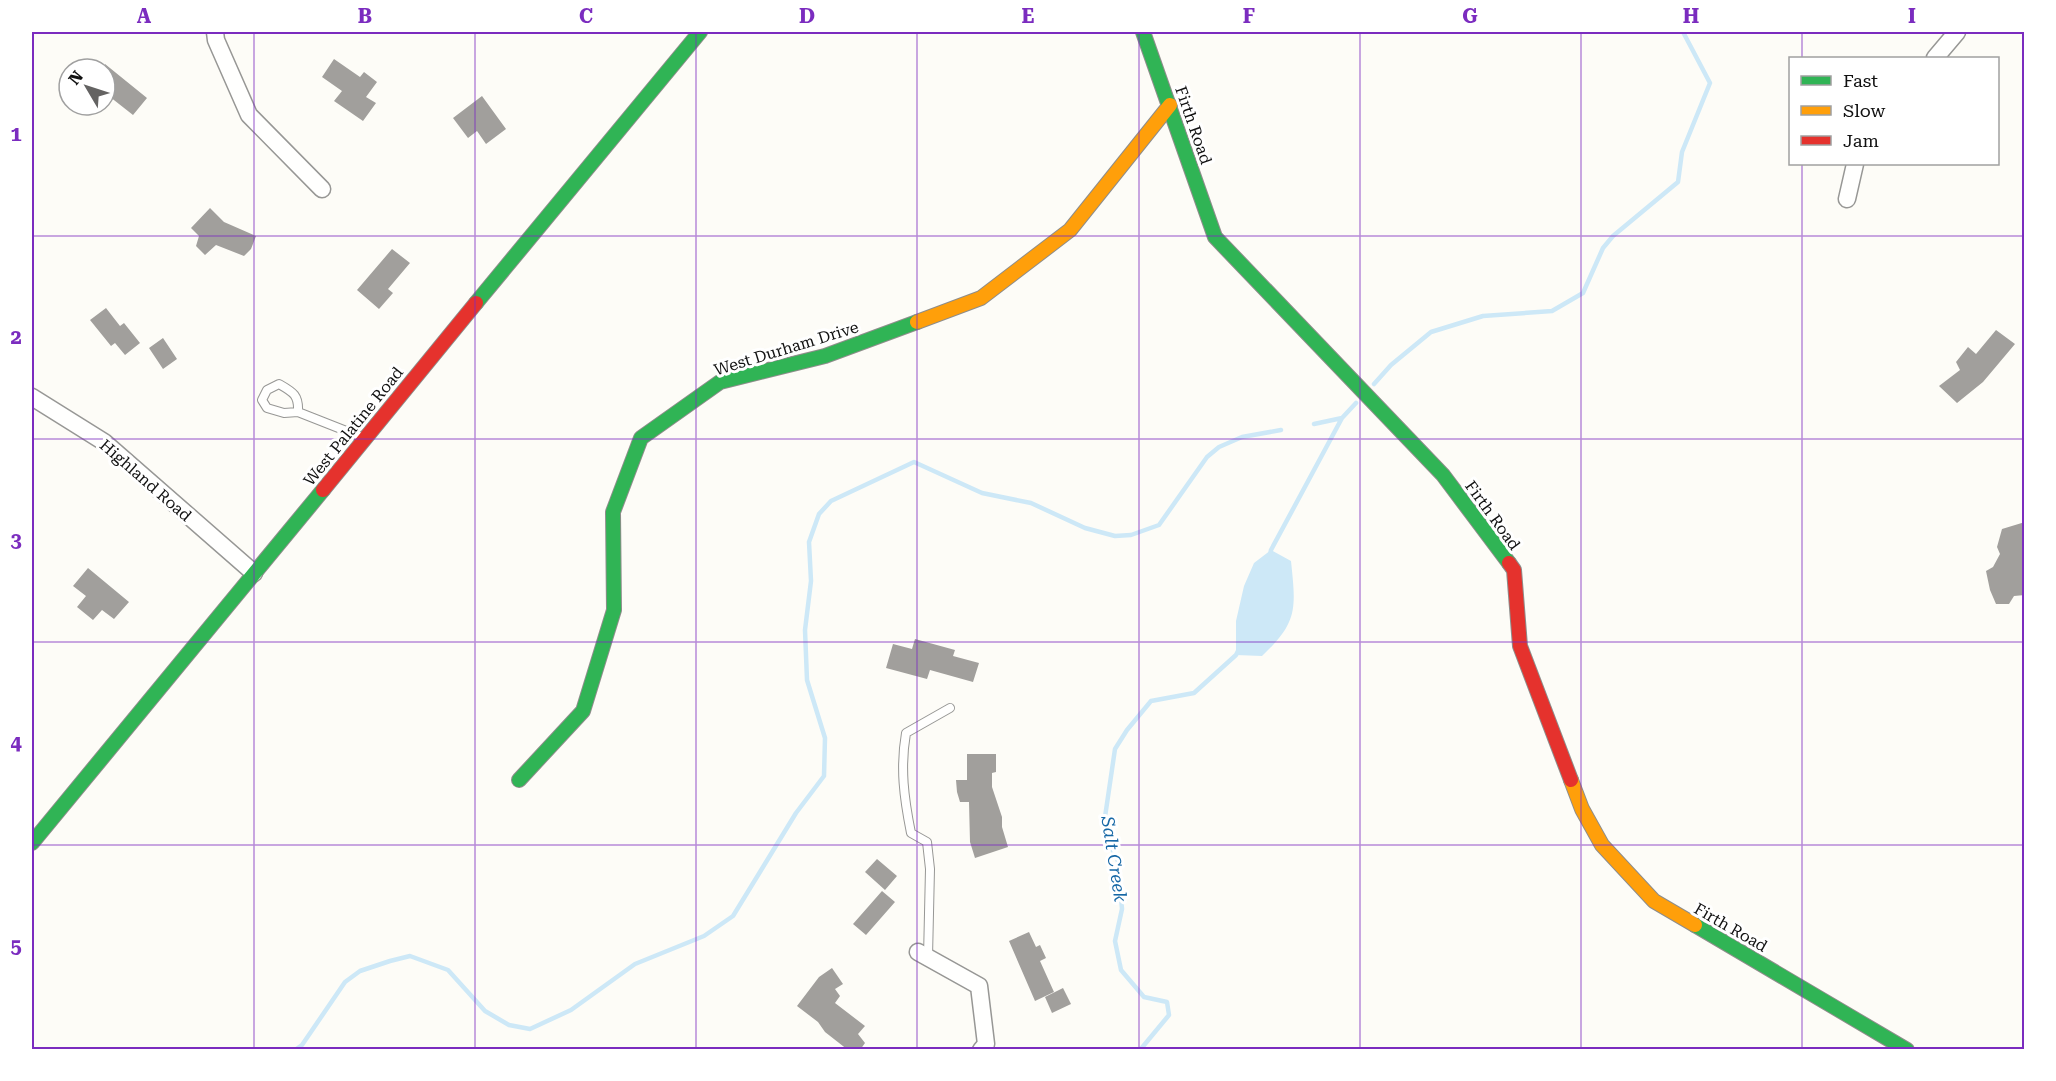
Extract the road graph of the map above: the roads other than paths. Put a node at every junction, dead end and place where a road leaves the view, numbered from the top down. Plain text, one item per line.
1 (215, 32) edge
2 (700, 32) edge
3 (1143, 32) edge
4 (1957, 32) edge
5 (1936, 57) edge
6 (1170, 105) junction
7 (1855, 165) edge
8 (321, 189) dead end
9 (1847, 199) dead end
10 (32, 397) edge
11 (298, 412) junction
12 (365, 438) junction
13 (254, 573) junction
14 (950, 708) dead end
15 (519, 780) dead end
16 (32, 843) edge
17 (923, 955) joint
18 (981, 1050) edge
19 (1907, 1050) edge

1 - 8 street
2 - 12 street, West Palatine Road
3 - 6 street, Firth Road
4 - 5 street
6 - 15 street, West Durham Drive
6 - 19 street, Firth Road
7 - 9 street
10 - 13 street, Highland Road
11 - 11 lane
11 - 12 lane
12 - 13 street, West Palatine Road
13 - 16 street, West Palatine Road
14 - 17 lane
17 - 18 street

